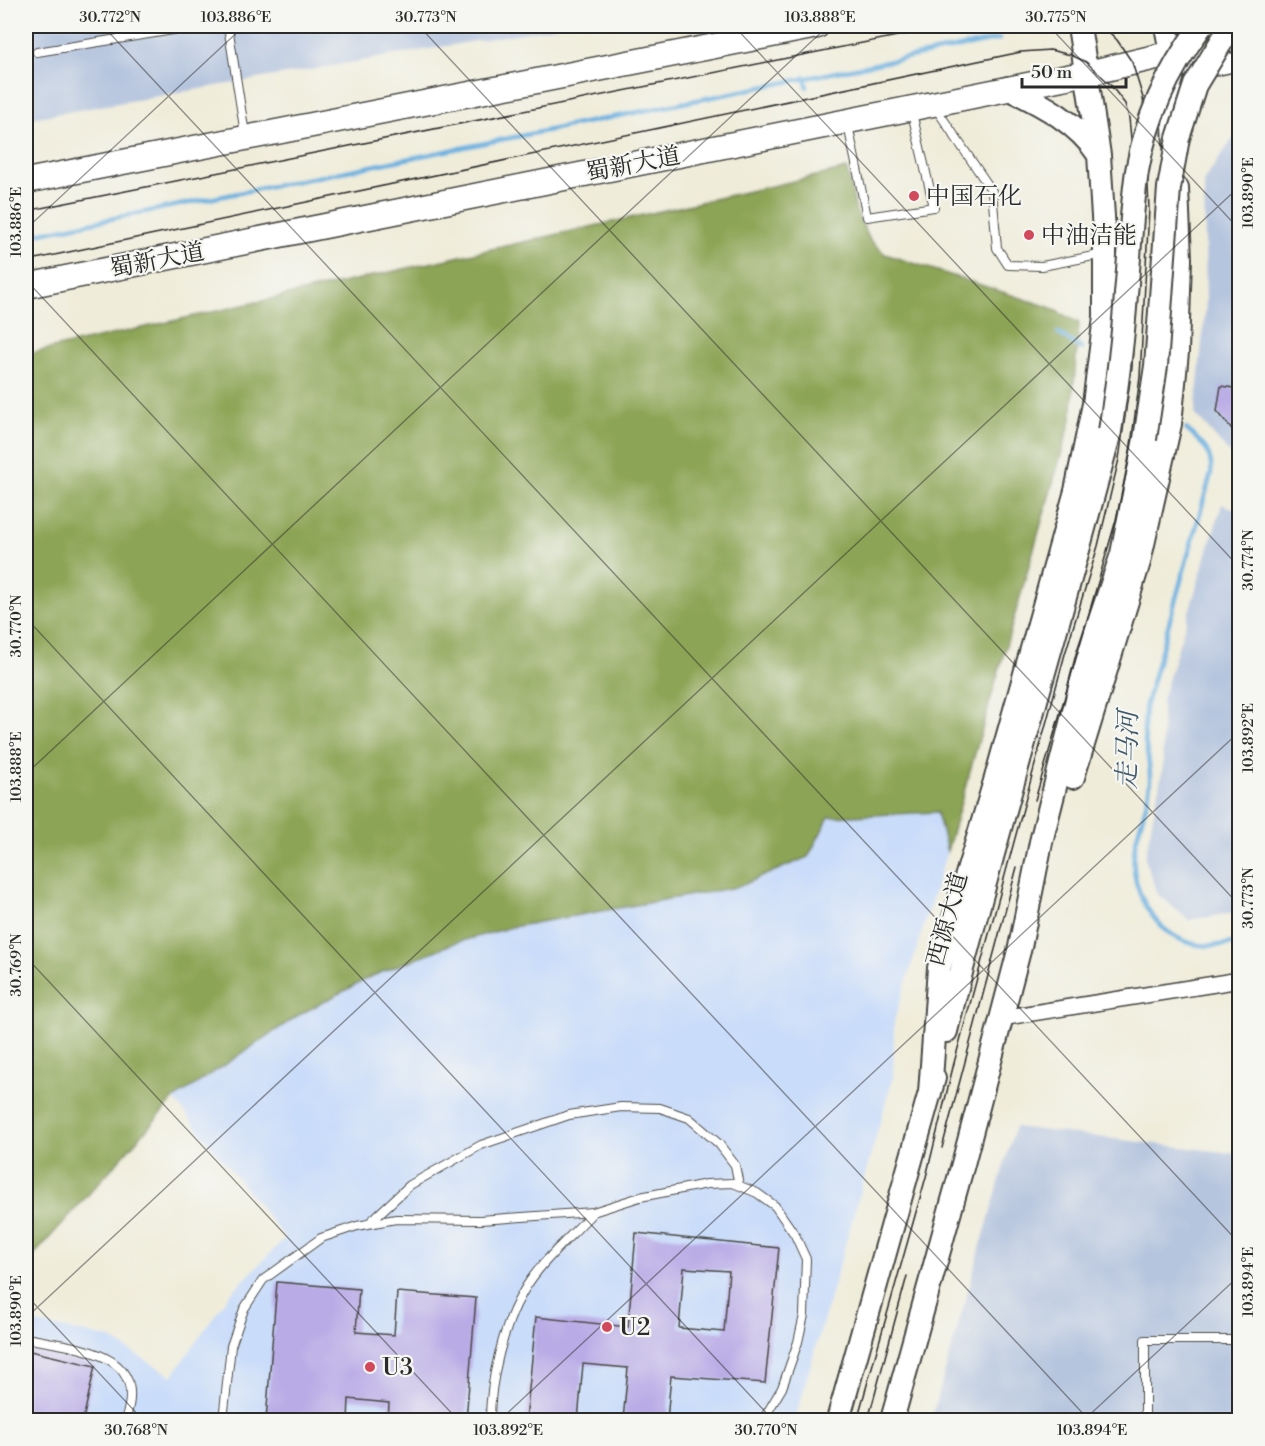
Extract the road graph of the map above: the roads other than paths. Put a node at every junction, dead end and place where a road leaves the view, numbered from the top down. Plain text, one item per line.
1 (198, 26) edge
2 (228, 26) edge
3 (817, 26) edge
4 (1079, 26) edge
5 (1166, 26) edge
6 (1201, 26) edge
7 (1231, 26) edge
8 (1239, 38) edge
9 (37, 52) dead end
10 (1171, 52) junction
11 (1239, 61) edge
12 (1087, 72) junction
13 (1008, 88) junction
14 (922, 105) junction
15 (847, 120) junction
16 (245, 138) junction
17 (1099, 155) junction
18 (26, 181) edge
19 (1105, 254) junction
20 (26, 286) edge
21 (1020, 947) junction
22 (1239, 980) edge
23 (1001, 1018) junction
24 (930, 1093) junction
25 (739, 1185) junction
26 (593, 1212) junction
27 (368, 1224) junction
28 (26, 1338) edge
29 (1239, 1340) edge
30 (125, 1420) edge
31 (223, 1420) edge
32 (490, 1420) edge
33 (763, 1420) edge
34 (838, 1420) edge
35 (892, 1420) edge
36 (1145, 1420) edge

1 - 9 lane
2 - 16 lane
3 - 16 highway
4 - 12 main road
5 - 10 main road
6 - 24 main road, 西源大道, bridge
7 - 21 main road, bridge
8 - 10 highway, 蜀新大道
10 - 11 street
10 - 12 highway, 蜀新大道
10 - 21 main road
12 - 13 highway, 蜀新大道
12 - 17 main road
13 - 14 highway, 蜀新大道
13 - 17 main road
14 - 15 highway, 蜀新大道
14 - 15 lane
14 - 19 lane
15 - 20 highway, 蜀新大道
16 - 18 highway
17 - 19 main road
19 - 24 main road
21 - 23 main road
22 - 23 street
23 - 35 main road
24 - 34 main road, 西源大道
25 - 26 lane
25 - 27 lane
25 - 33 lane
26 - 27 lane
26 - 32 lane
27 - 31 lane
28 - 30 lane
29 - 36 lane

